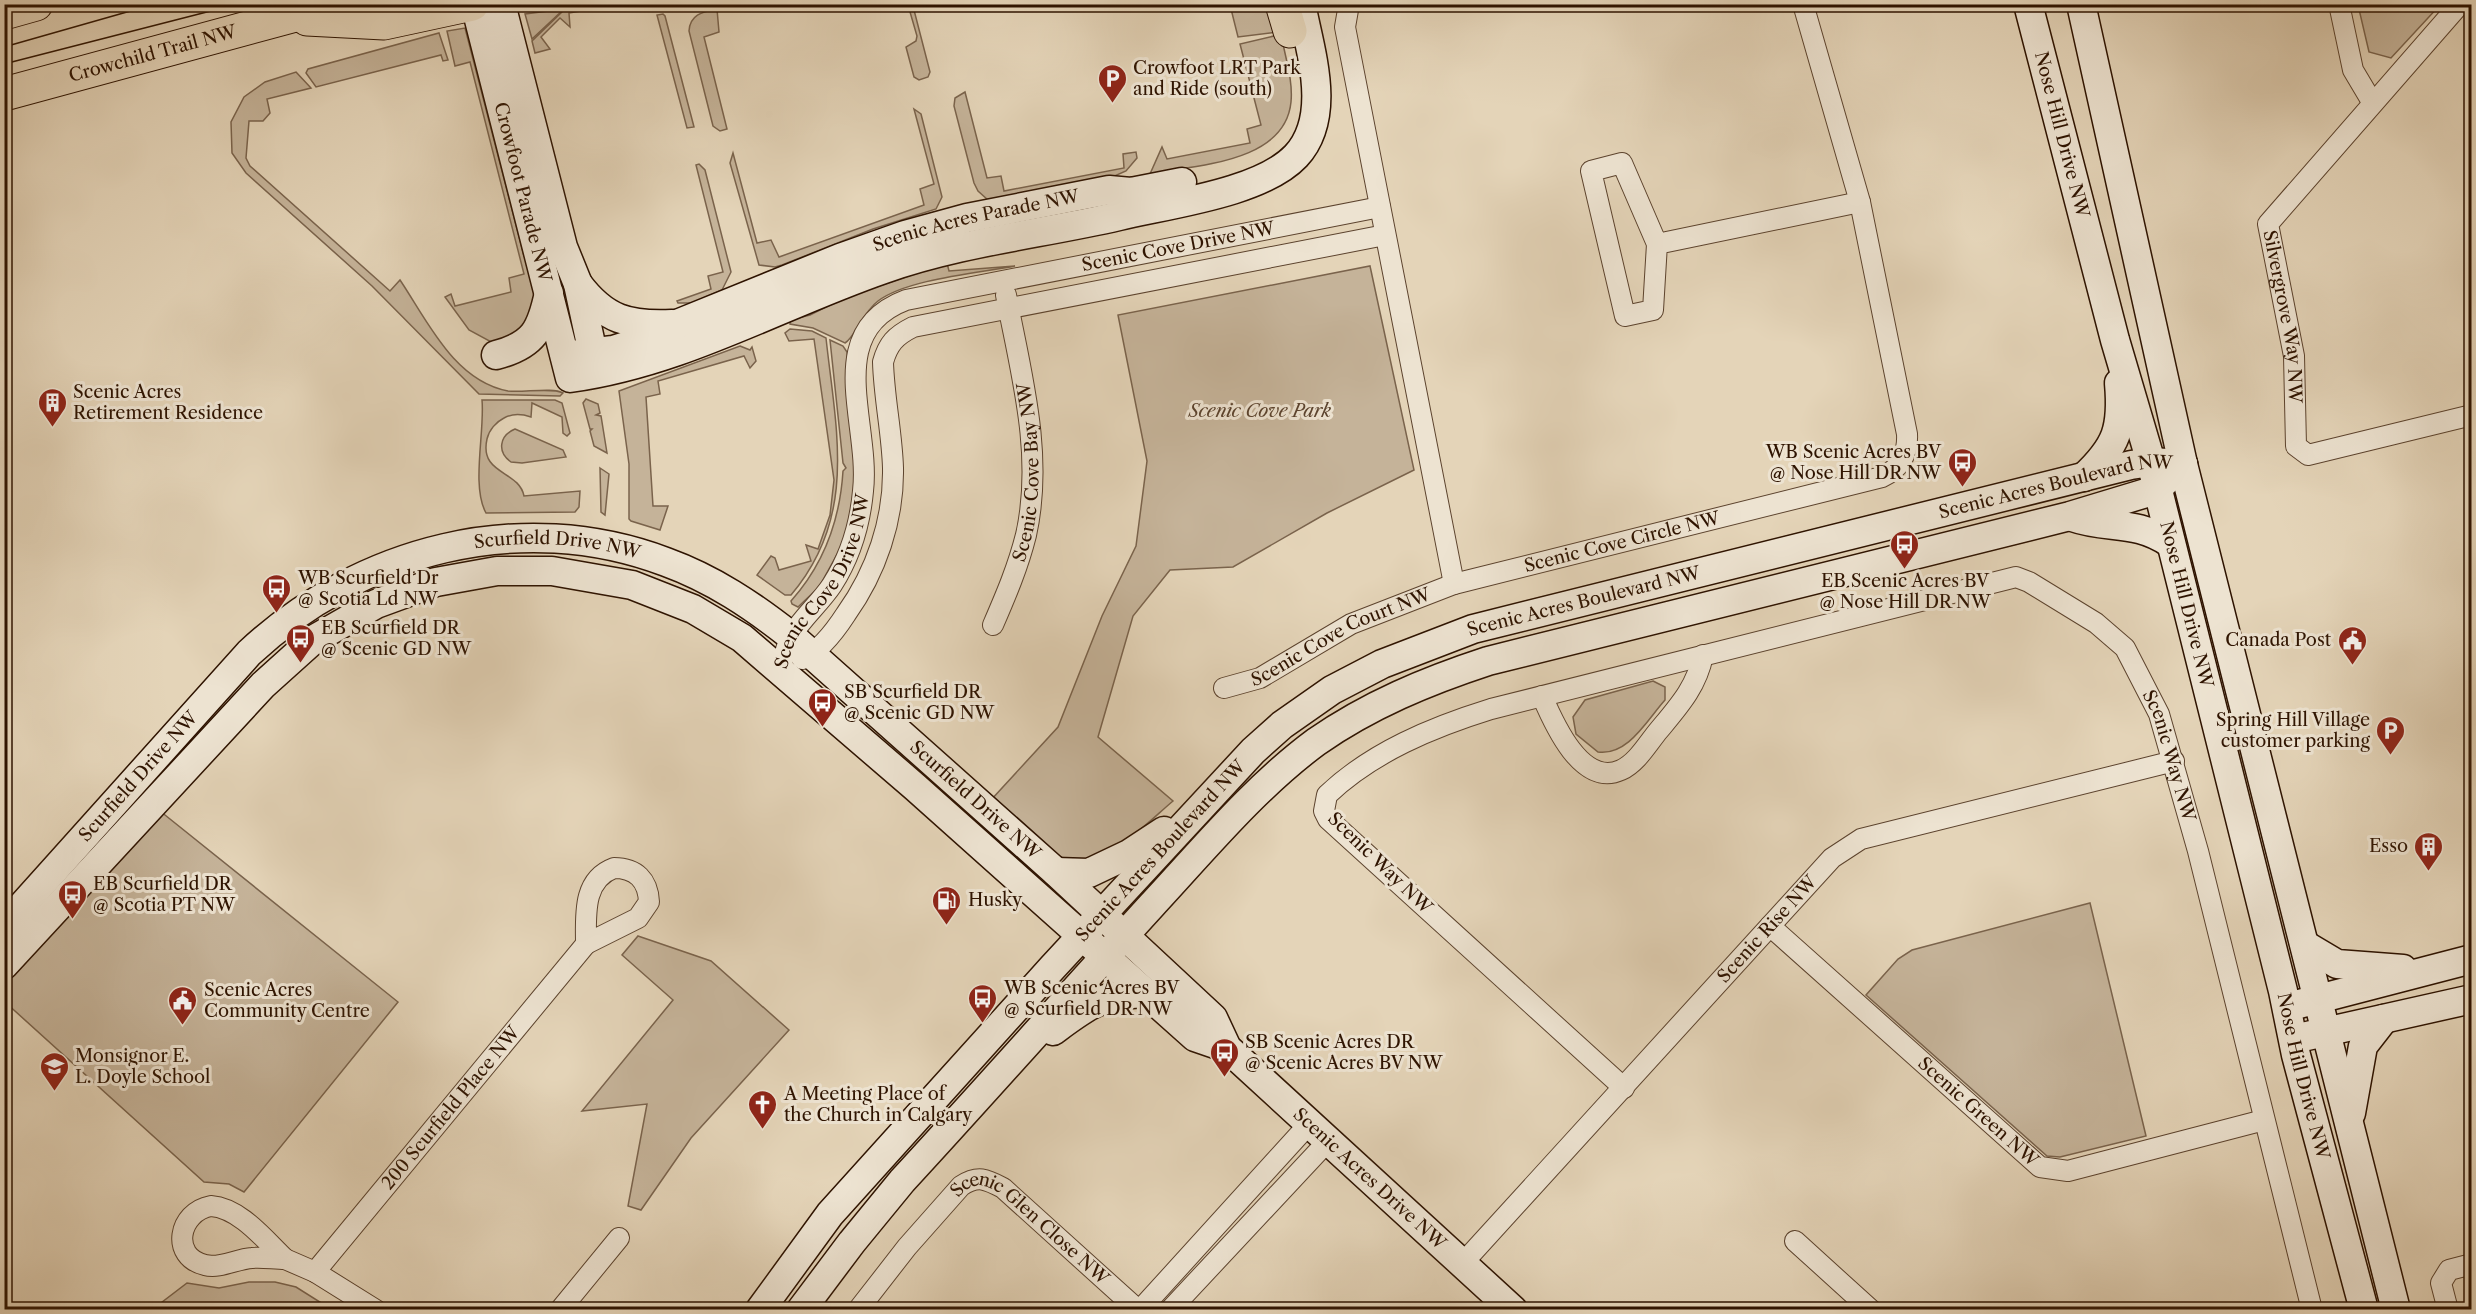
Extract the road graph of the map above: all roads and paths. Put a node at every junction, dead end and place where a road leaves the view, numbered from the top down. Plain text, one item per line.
1 (36, 4) edge
2 (336, 4) edge
3 (474, 4) edge
4 (501, 4) edge
5 (1349, 4) edge
6 (1803, 4) edge
7 (2028, 4) edge
8 (2081, 4) edge
9 (2339, 4) edge
10 (2460, 4) edge
11 (4, 13) edge
12 (1291, 13) edge
13 (285, 18) junction
14 (501, 56) junction
15 (4, 94) edge
16 (2372, 102) junction
17 (1860, 202) junction
18 (1380, 207) junction
19 (1385, 235) junction
20 (1657, 244) junction
21 (1003, 281) junction
22 (578, 284) junction
23 (549, 293) junction
24 (1008, 308) junction
25 (677, 324) junction
26 (2115, 339) junction
27 (496, 355) dead end
28 (581, 365) junction
29 (2472, 415) edge
30 (2151, 462) junction
31 (2183, 464) junction
32 (2084, 477) junction
33 (2156, 490) junction
34 (2070, 516) junction
35 (2170, 543) junction
36 (1454, 584) junction
37 (993, 625) dead end
38 (791, 636) junction
39 (812, 654) junction
40 (1702, 655) junction
41 (780, 670) junction
42 (1224, 688) dead end
43 (1542, 696) junction
44 (187, 721) junction
45 (209, 744) junction
46 (2174, 761) junction
47 (1211, 795) junction
48 (1056, 872) junction
49 (1102, 915) junction
50 (4, 926) edge
51 (1770, 926) junction
52 (1124, 935) junction
53 (1082, 936) junction
54 (586, 944) dead end
55 (2305, 945) junction
56 (1104, 956) junction
57 (2472, 959) edge
58 (4, 965) edge
59 (2426, 970) junction
60 (1146, 993) junction
61 (2472, 999) edge
62 (2316, 1000) junction
63 (2286, 1006) junction
64 (2384, 1019) junction
65 (2325, 1032) junction
66 (2294, 1039) junction
67 (1026, 1043) junction
68 (1227, 1048) junction
69 (1624, 1088) junction
70 (2264, 1120) junction
71 (2349, 1124) junction
72 (1319, 1132) junction
73 (619, 1238) dead end
74 (1795, 1241) dead end
75 (285, 1259) junction
76 (1462, 1264) junction
77 (2472, 1264) edge
78 (315, 1272) junction
79 (376, 1310) edge
80 (560, 1310) edge
81 (760, 1310) edge
82 (801, 1310) edge
83 (858, 1310) edge
84 (1139, 1310) edge
85 (1170, 1310) edge
86 (1513, 1310) edge
87 (1871, 1310) edge
88 (2312, 1310) edge
89 (2364, 1310) edge
90 (2396, 1310) edge
91 (2448, 1310) edge

1 - 11 highway
2 - 13 highway, Crowchild Trail NW
3 - 13 highway
3 - 14 street, Crowfoot Parade NW
4 - 14 street, Crowfoot Parade NW
5 - 18 street
6 - 17 street, Scenic Cove Circle NW
7 - 26 street, Nose Hill Drive NW
8 - 31 street, Nose Hill Drive NW
9 - 16 street
10 - 16 street, Silvergrove Way NW
12 - 25 street, Scenic Acres Parade NW
12 - 28 street
13 - 15 highway, Crowchild Trail NW
14 - 22 street, Crowfoot Parade NW
14 - 23 street, Crowfoot Parade NW
16 - 29 street, Silvergrove Way NW
17 - 20 street
17 - 36 street, Scenic Cove Circle NW
18 - 19 street
18 - 21 street, Scenic Cove Drive NW
19 - 24 street, Scenic Cove Drive NW
19 - 36 street
20 - 20 street
21 - 24 street, Scenic Cove Bay NW
21 - 38 street, Scenic Cove Drive NW
22 - 25 street
22 - 28 street, Crowfoot Parade NW
23 - 27 street
23 - 28 street, Crowfoot Parade NW
24 - 37 street, Scenic Cove Bay NW
24 - 39 street, Scenic Cove Drive NW
25 - 28 street, Scenic Acres Parade NW
26 - 30 street, Nose Hill Drive NW
26 - 32 street
30 - 31 street, Scenic Acres Boulevard NW
30 - 32 street, Scenic Acres Boulevard NW
30 - 33 street, Nose Hill Drive NW
31 - 33 street, Scenic Acres Boulevard NW
31 - 55 street, Nose Hill Drive NW
32 - 47 street, Scenic Acres Boulevard NW
33 - 34 street, Scenic Acres Boulevard NW
33 - 35 street, Nose Hill Drive NW
34 - 35 street
34 - 52 street, Scenic Acres Boulevard NW
35 - 63 street, Nose Hill Drive NW
36 - 42 street, Scenic Cove Court NW
38 - 39 street, Scurfield Drive NW
38 - 41 street, Scenic Cove Drive NW
38 - 44 street, Scurfield Drive NW
39 - 41 street, Scenic Cove Drive NW
39 - 48 street, Scurfield Drive NW
40 - 43 street, Scenic Way NW
40 - 43 street
40 - 46 street, Scenic Way NW
41 - 45 street, Scurfield Drive NW
41 - 53 street, Scurfield Drive NW
43 - 69 street, Scenic Way NW
44 - 45 street
44 - 50 street, Scurfield Drive NW
45 - 58 street, Scurfield Drive NW
46 - 51 street, Scenic Rise NW
46 - 70 street, Scenic Way NW
47 - 48 street
47 - 49 street, Scenic Acres Boulevard NW
48 - 49 street, Scurfield Drive NW
49 - 52 street, Scurfield Drive NW
49 - 53 street, Scenic Acres Boulevard NW
51 - 69 street, Scenic Rise NW
51 - 70 street, Scenic Green NW
52 - 56 street, Scenic Acres Boulevard NW
52 - 68 street, Scenic Acres Drive NW
53 - 56 street, Scurfield Drive NW
53 - 81 street, Scenic Acres Boulevard NW
54 - 78 street, 200 Scurfield Place NW
55 - 59 street
55 - 62 street, Nose Hill Drive NW
56 - 60 street, Scenic Acres Drive NW
56 - 67 street, Scenic Acres Boulevard NW
57 - 59 street
59 - 62 street
60 - 67 street
60 - 68 street, Scenic Acres Drive NW
61 - 64 street
62 - 63 street
62 - 65 street, Nose Hill Drive NW
63 - 66 street, Nose Hill Drive NW
64 - 65 street
64 - 71 street
65 - 66 street
65 - 71 street, Nose Hill Drive NW
66 - 89 street, Nose Hill Drive NW
67 - 82 street, Scenic Acres Boulevard NW
68 - 72 street, Scenic Acres Drive NW
69 - 76 street, Scenic Rise NW
70 - 88 street, Scenic Way NW
71 - 90 street, Nose Hill Drive NW
72 - 76 street, Scenic Acres Drive NW
72 - 84 street, Scenic Glen Close NW
72 - 85 street
73 - 80 street
74 - 87 street
75 - 75 street
75 - 78 street
76 - 86 street, Scenic Acres Drive NW
77 - 91 street
78 - 79 street
83 - 84 street, Scenic Glen Close NW

